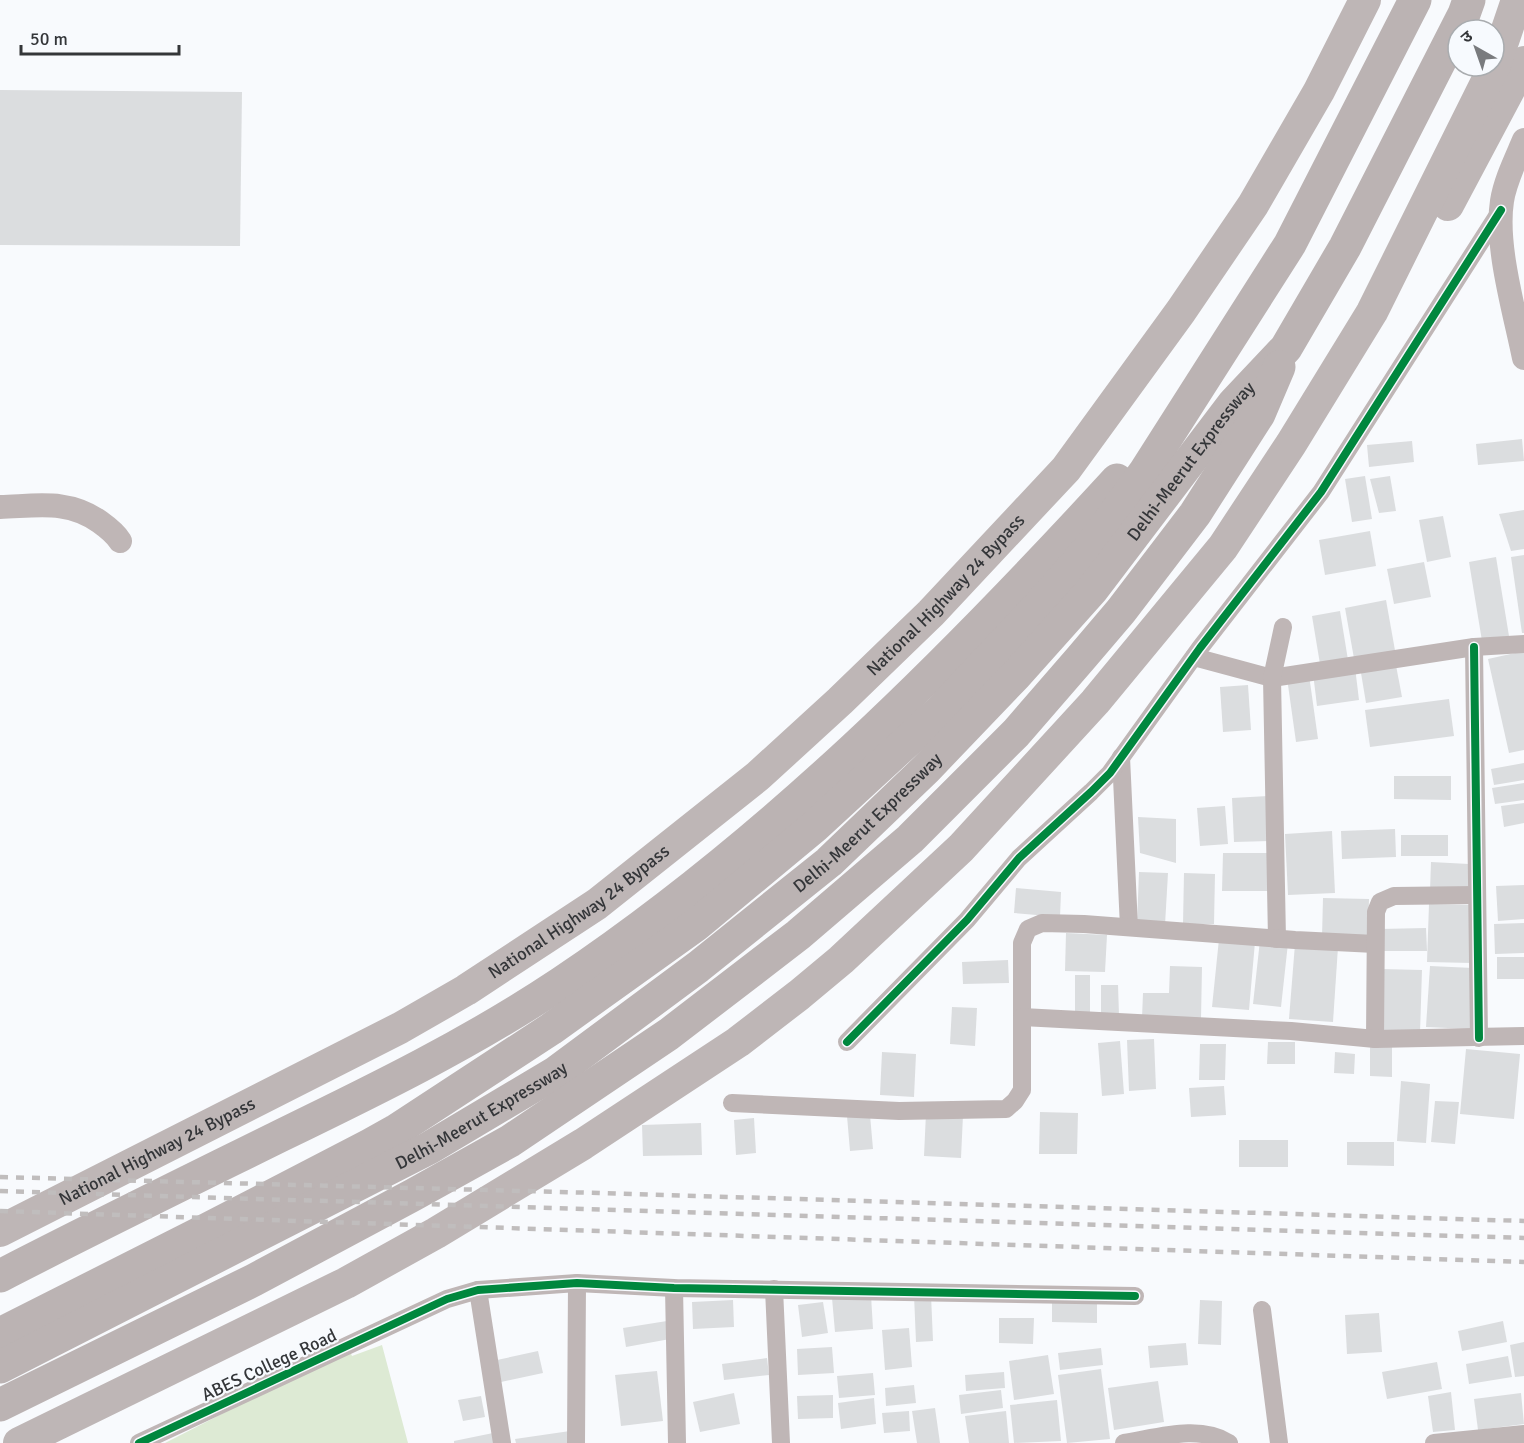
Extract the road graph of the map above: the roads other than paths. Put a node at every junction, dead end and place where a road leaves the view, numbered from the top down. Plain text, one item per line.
1 (1365, 0) edge
2 (1415, 0) edge
3 (1469, 0) edge
4 (1517, 0) edge
5 (1524, 62) edge
6 (1524, 140) edge
7 (1502, 210) junction
8 (1392, 272) junction
9 (1286, 348) junction
10 (1524, 358) edge
11 (1135, 484) junction
12 (0, 507) edge
13 (120, 541) dead end
14 (1283, 627) dead end
15 (1524, 644) edge
16 (1474, 647) junction
17 (1194, 657) junction
18 (1272, 678) junction
19 (1121, 757) junction
20 (1477, 896) junction
21 (1129, 927) junction
22 (1277, 939) junction
23 (1375, 944) junction
24 (1022, 1017) junction
25 (1524, 1036) edge
26 (1479, 1038) junction
27 (1375, 1039) junction
28 (848, 1041) dead end
29 (732, 1103) dead end
30 (0, 1231) edge
31 (209, 1245) junction
32 (0, 1276) edge
33 (577, 1283) junction
34 (674, 1288) junction
35 (774, 1289) junction
36 (478, 1290) junction
37 (1135, 1296) dead end
38 (1262, 1310) dead end
39 (0, 1334) edge
40 (0, 1367) edge
41 (0, 1405) edge
42 (1524, 1434) edge
43 (19, 1443) edge
44 (140, 1443) edge
45 (502, 1443) edge
46 (576, 1443) edge
47 (676, 1443) edge
48 (781, 1443) edge
49 (1124, 1443) edge
50 (1229, 1443) edge
51 (1279, 1443) edge
52 (1434, 1443) edge

1 - 30 highway, National Highway 24 Bypass
2 - 11 highway
3 - 9 highway, Delhi-Meerut Expressway
4 - 8 highway
5 - 8 highway
6 - 7 street
7 - 10 street
7 - 17 street
8 - 43 highway
9 - 11 highway, Delhi-Meerut Expressway
9 - 41 highway
11 - 31 highway, Delhi-Meerut Expressway
11 - 31 highway, Delhi-Meerut Expressway
11 - 32 highway
12 - 13 street
14 - 18 street
15 - 16 street
16 - 18 street
16 - 20 street
17 - 18 street
17 - 19 street
18 - 22 street
19 - 21 street
19 - 28 street
20 - 23 street
20 - 26 street
21 - 22 street
21 - 24 street
22 - 23 street
23 - 27 street
24 - 27 street
24 - 29 street
25 - 26 street
26 - 27 street
31 - 39 highway, Delhi-Meerut Expressway
31 - 40 highway, Delhi-Meerut Expressway
33 - 34 street, ABES College Road
33 - 36 street, ABES College Road
33 - 46 street
34 - 35 street, ABES College Road
34 - 47 street
35 - 37 street, ABES College Road
35 - 48 street
36 - 44 street, ABES College Road
36 - 45 street
38 - 51 street
42 - 52 street
49 - 50 street

